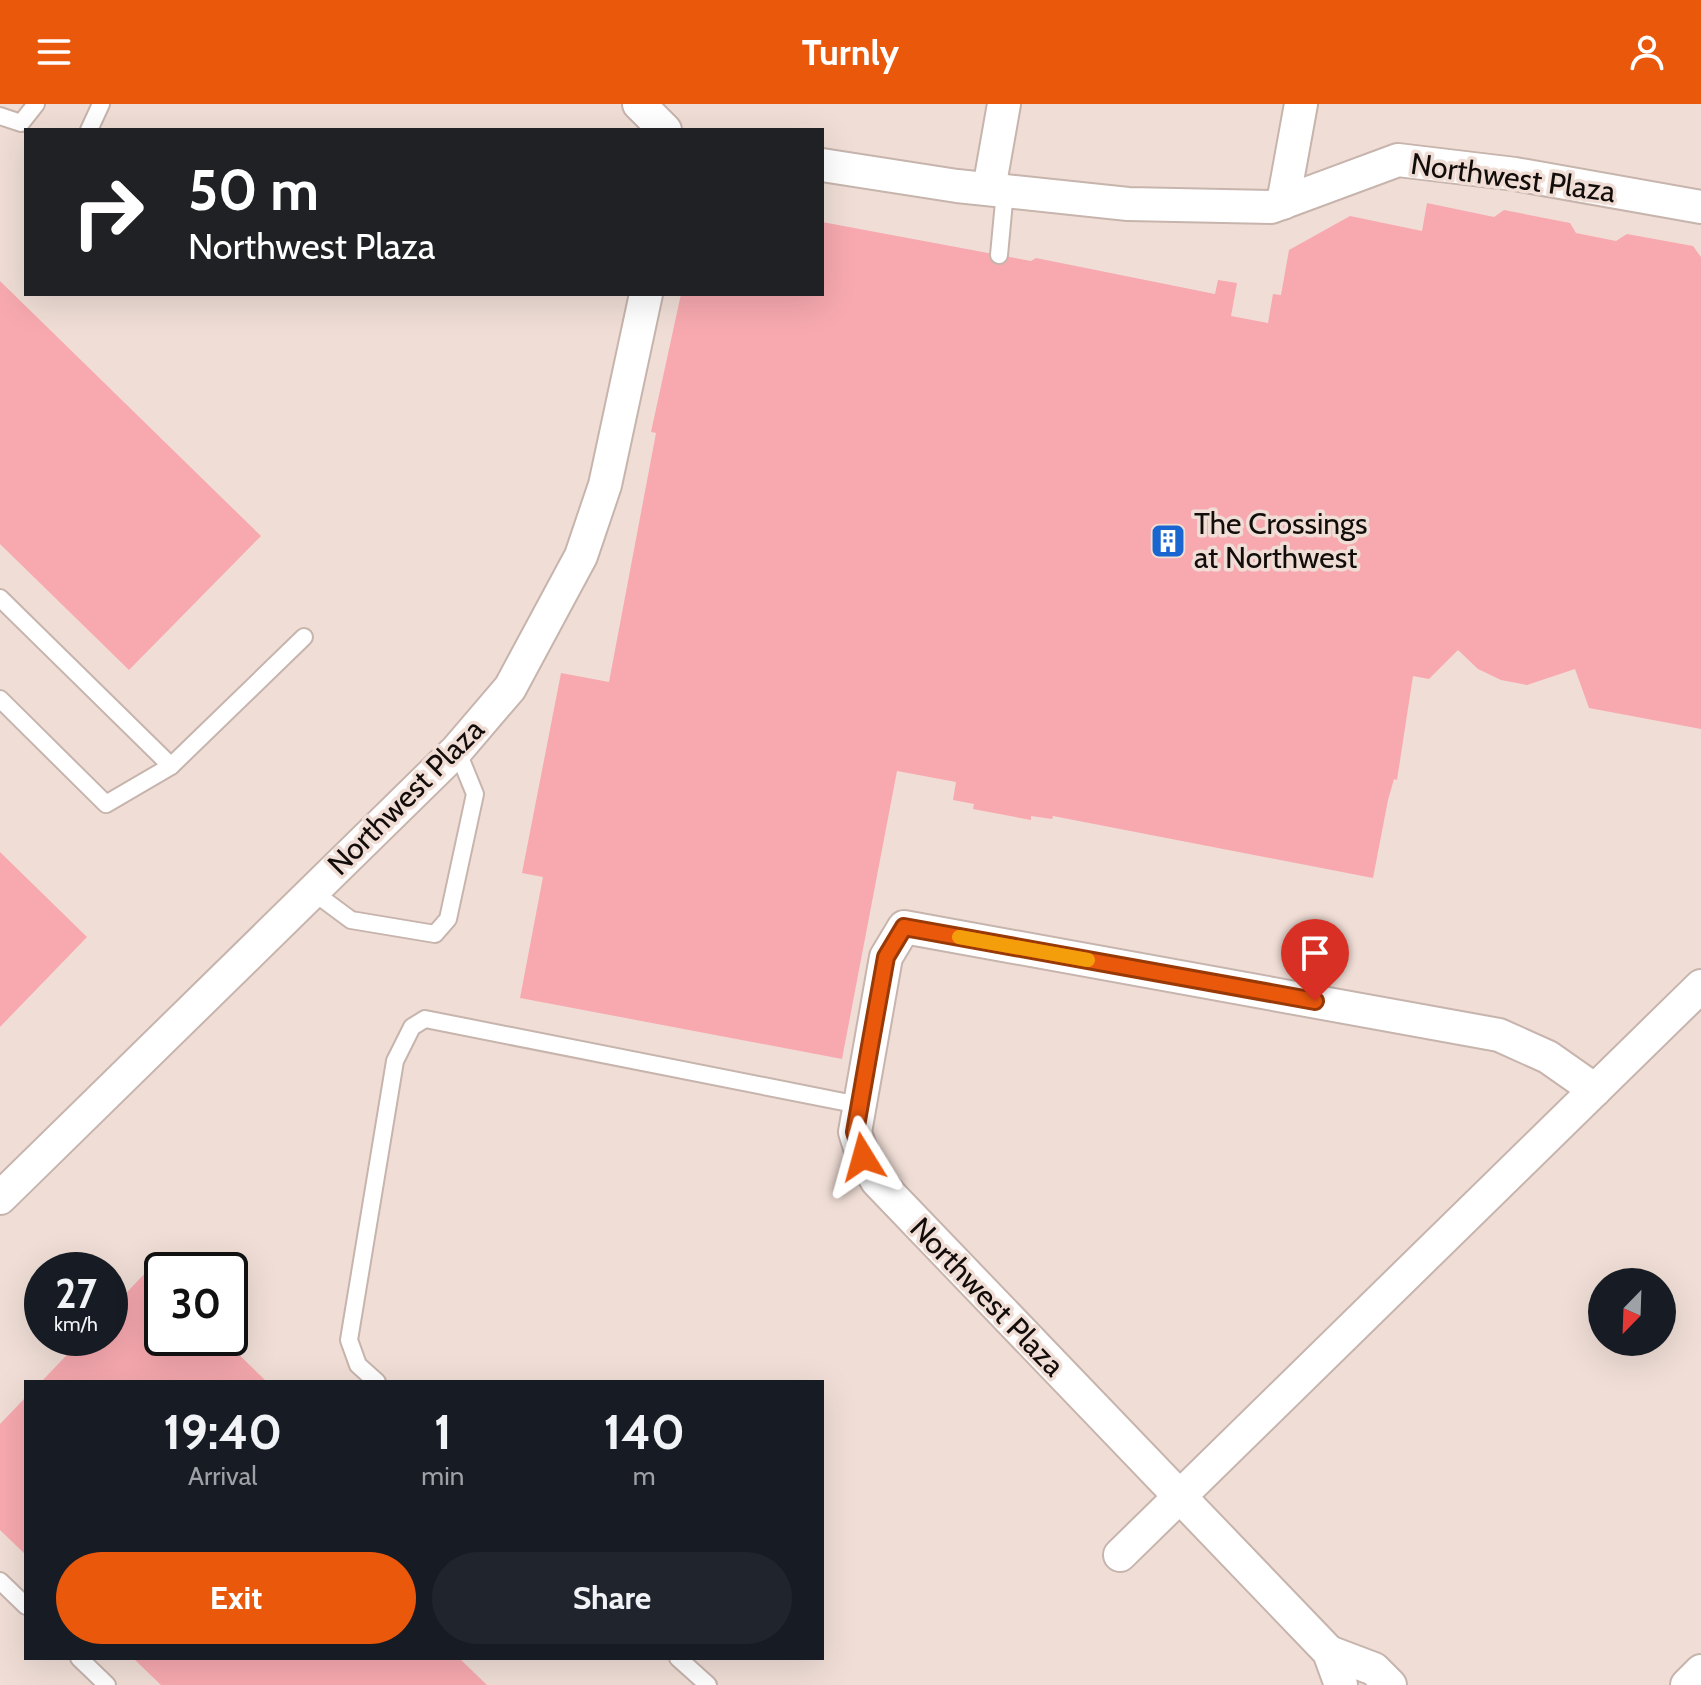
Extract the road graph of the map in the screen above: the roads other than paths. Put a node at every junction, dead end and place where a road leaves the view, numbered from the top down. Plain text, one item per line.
1 (36, 104) edge
2 (101, 104) edge
3 (639, 104) edge
4 (1004, 104) edge
5 (1301, 104) edge
6 (0, 116) edge
7 (90, 128) edge
8 (663, 128) edge
9 (824, 165) edge
10 (997, 190) junction
11 (1283, 203) junction
12 (1701, 207) edge
13 (999, 255) dead end
14 (646, 296) edge
15 (0, 598) edge
16 (304, 637) dead end
17 (0, 699) edge
18 (457, 750) junction
19 (171, 766) junction
20 (312, 891) junction
21 (1701, 986) edge
22 (1595, 1090) junction
23 (859, 1105) junction
24 (0, 1198) edge
25 (375, 1380) edge
26 (1181, 1496) junction
27 (1120, 1555) dead end
28 (0, 1581) edge
29 (24, 1604) edge
30 (1329, 1652) junction
31 (81, 1660) edge
32 (680, 1660) edge
33 (1701, 1671) edge
34 (107, 1685) edge
35 (708, 1685) edge
36 (1341, 1685) edge
37 (1390, 1685) edge
38 (1687, 1685) edge

1 - 6 lane
2 - 7 lane
3 - 8 street
4 - 10 street
5 - 11 street
9 - 10 street, Northwest Plaza
10 - 11 street, Northwest Plaza
10 - 13 lane
11 - 12 street, Northwest Plaza
14 - 18 street, Northwest Plaza
15 - 19 lane
16 - 19 lane
17 - 19 lane
18 - 20 street, Northwest Plaza
18 - 20 lane
20 - 24 street, Northwest Plaza
21 - 22 street
22 - 23 street, Northwest Plaza
22 - 26 street
23 - 25 lane
23 - 26 street, Northwest Plaza
26 - 27 street
26 - 30 street, Northwest Plaza
28 - 29 lane
30 - 36 street, Northwest Plaza
30 - 37 street, Northwest Plaza
31 - 34 lane
32 - 35 lane
33 - 38 street

